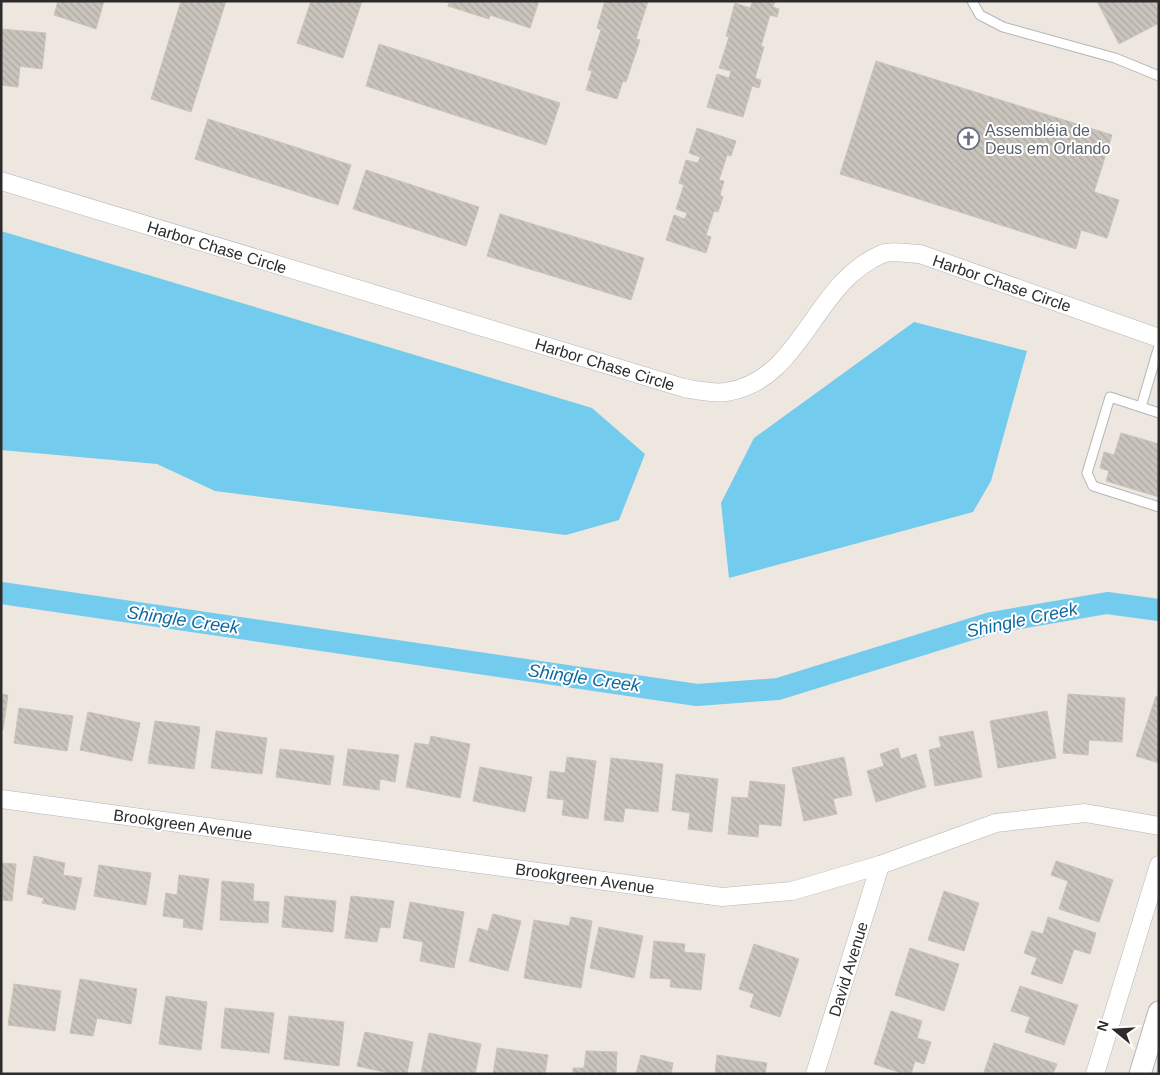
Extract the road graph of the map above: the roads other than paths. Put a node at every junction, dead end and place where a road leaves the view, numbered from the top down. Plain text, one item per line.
1 (972, 1) edge
2 (1159, 76) edge
3 (1, 181) edge
4 (1159, 338) edge
5 (1159, 346) edge
6 (1140, 407) junction
7 (1159, 413) edge
8 (1159, 507) edge
9 (1, 799) edge
10 (1159, 826) edge
11 (880, 865) junction
12 (1159, 865) edge
13 (1159, 1012) edge
14 (815, 1074) edge
15 (1094, 1074) edge
16 (1140, 1074) edge

1 - 2 lane
3 - 4 street, Harbor Chase Circle
5 - 6 lane
6 - 7 lane
6 - 8 lane
9 - 11 street, Brookgreen Avenue
10 - 11 street, Brookgreen Avenue
11 - 14 street, David Avenue
12 - 15 street
13 - 16 street

